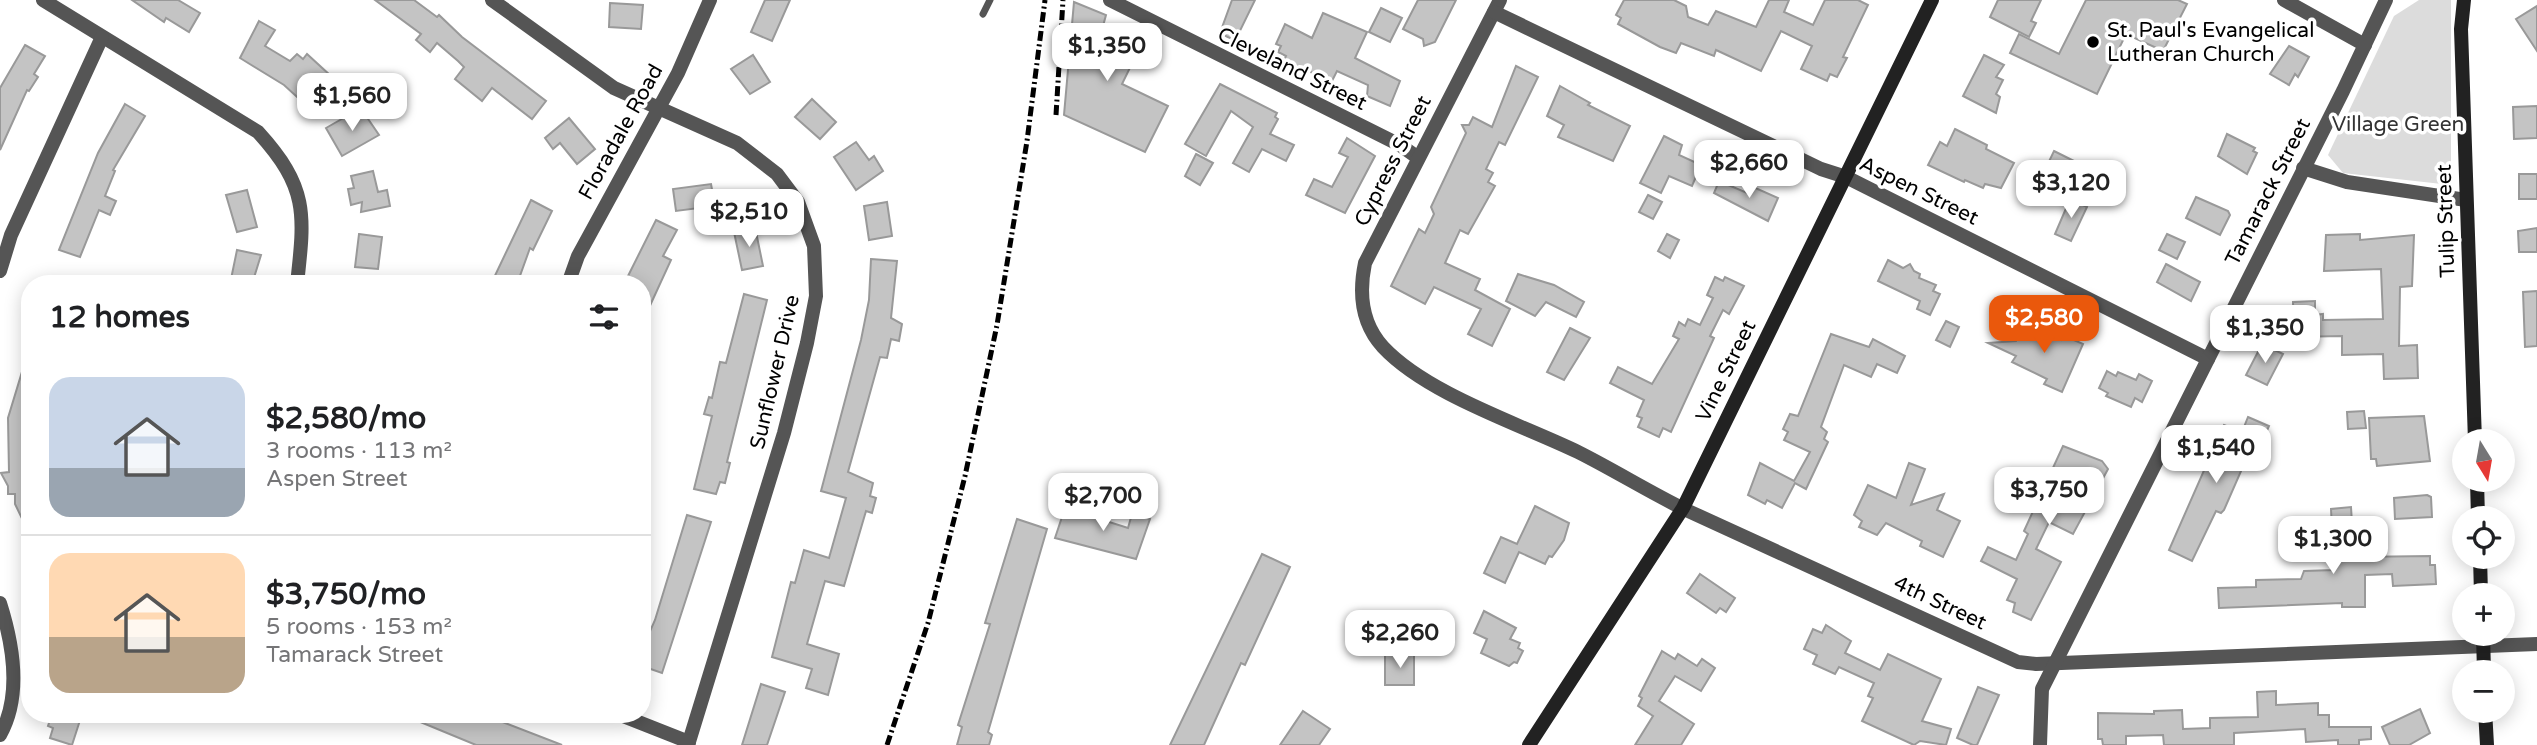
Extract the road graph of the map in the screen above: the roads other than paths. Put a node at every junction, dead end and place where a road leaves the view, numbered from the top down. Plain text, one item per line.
1 (43, 0) edge
2 (492, 0) edge
3 (710, 0) edge
4 (990, 0) edge
5 (1110, 0) edge
6 (1932, 0) edge
7 (2284, 0) edge
8 (2386, 0) edge
9 (2464, 0) edge
10 (1497, 6) edge
11 (983, 14) dead end
12 (102, 37) junction
13 (2365, 45) junction
14 (656, 108) junction
15 (1417, 158) junction
16 (2303, 168) junction
17 (1846, 177) junction
18 (2466, 200) junction
19 (0, 271) edge
20 (298, 275) edge
21 (571, 275) edge
22 (1383, 347) joint
23 (2208, 359) junction
24 (2475, 429) edge
25 (1683, 508) junction
26 (0, 603) edge
27 (2452, 642) edge
28 (2515, 642) edge
29 (2537, 644) edge
30 (2055, 663) junction
31 (640, 723) edge
32 (2486, 723) edge
33 (0, 735) edge
34 (688, 743) edge
35 (1530, 745) edge
36 (2040, 745) edge
37 (2487, 745) edge

1 - 12 street
2 - 14 street, Sunflower Drive
3 - 14 street, Floradale Road
4 - 11 lane
5 - 15 street, Cleveland Street
6 - 17 street, Vine Street
7 - 13 street
8 - 13 street, Tamarack Street
9 - 18 street, Tulip Street
10 - 15 street, Cypress Street
10 - 17 street, Aspen Street
12 - 19 street
12 - 20 street
13 - 16 street, Tamarack Street
14 - 21 street, Floradale Road
14 - 34 street, Sunflower Drive
15 - 22 street, Cypress Street
16 - 18 street
16 - 23 street, Tamarack Street
17 - 23 street, Aspen Street
17 - 25 street, Vine Street
18 - 24 street, Tulip Street
22 - 25 street, 4th Street
23 - 30 street, Tamarack Street
25 - 30 street, 4th Street
25 - 35 street, Vine Street
26 - 33 street
27 - 30 street, 4th Street
28 - 29 street, 4th Street
30 - 36 street, Tamarack Street
31 - 34 street
32 - 37 street

